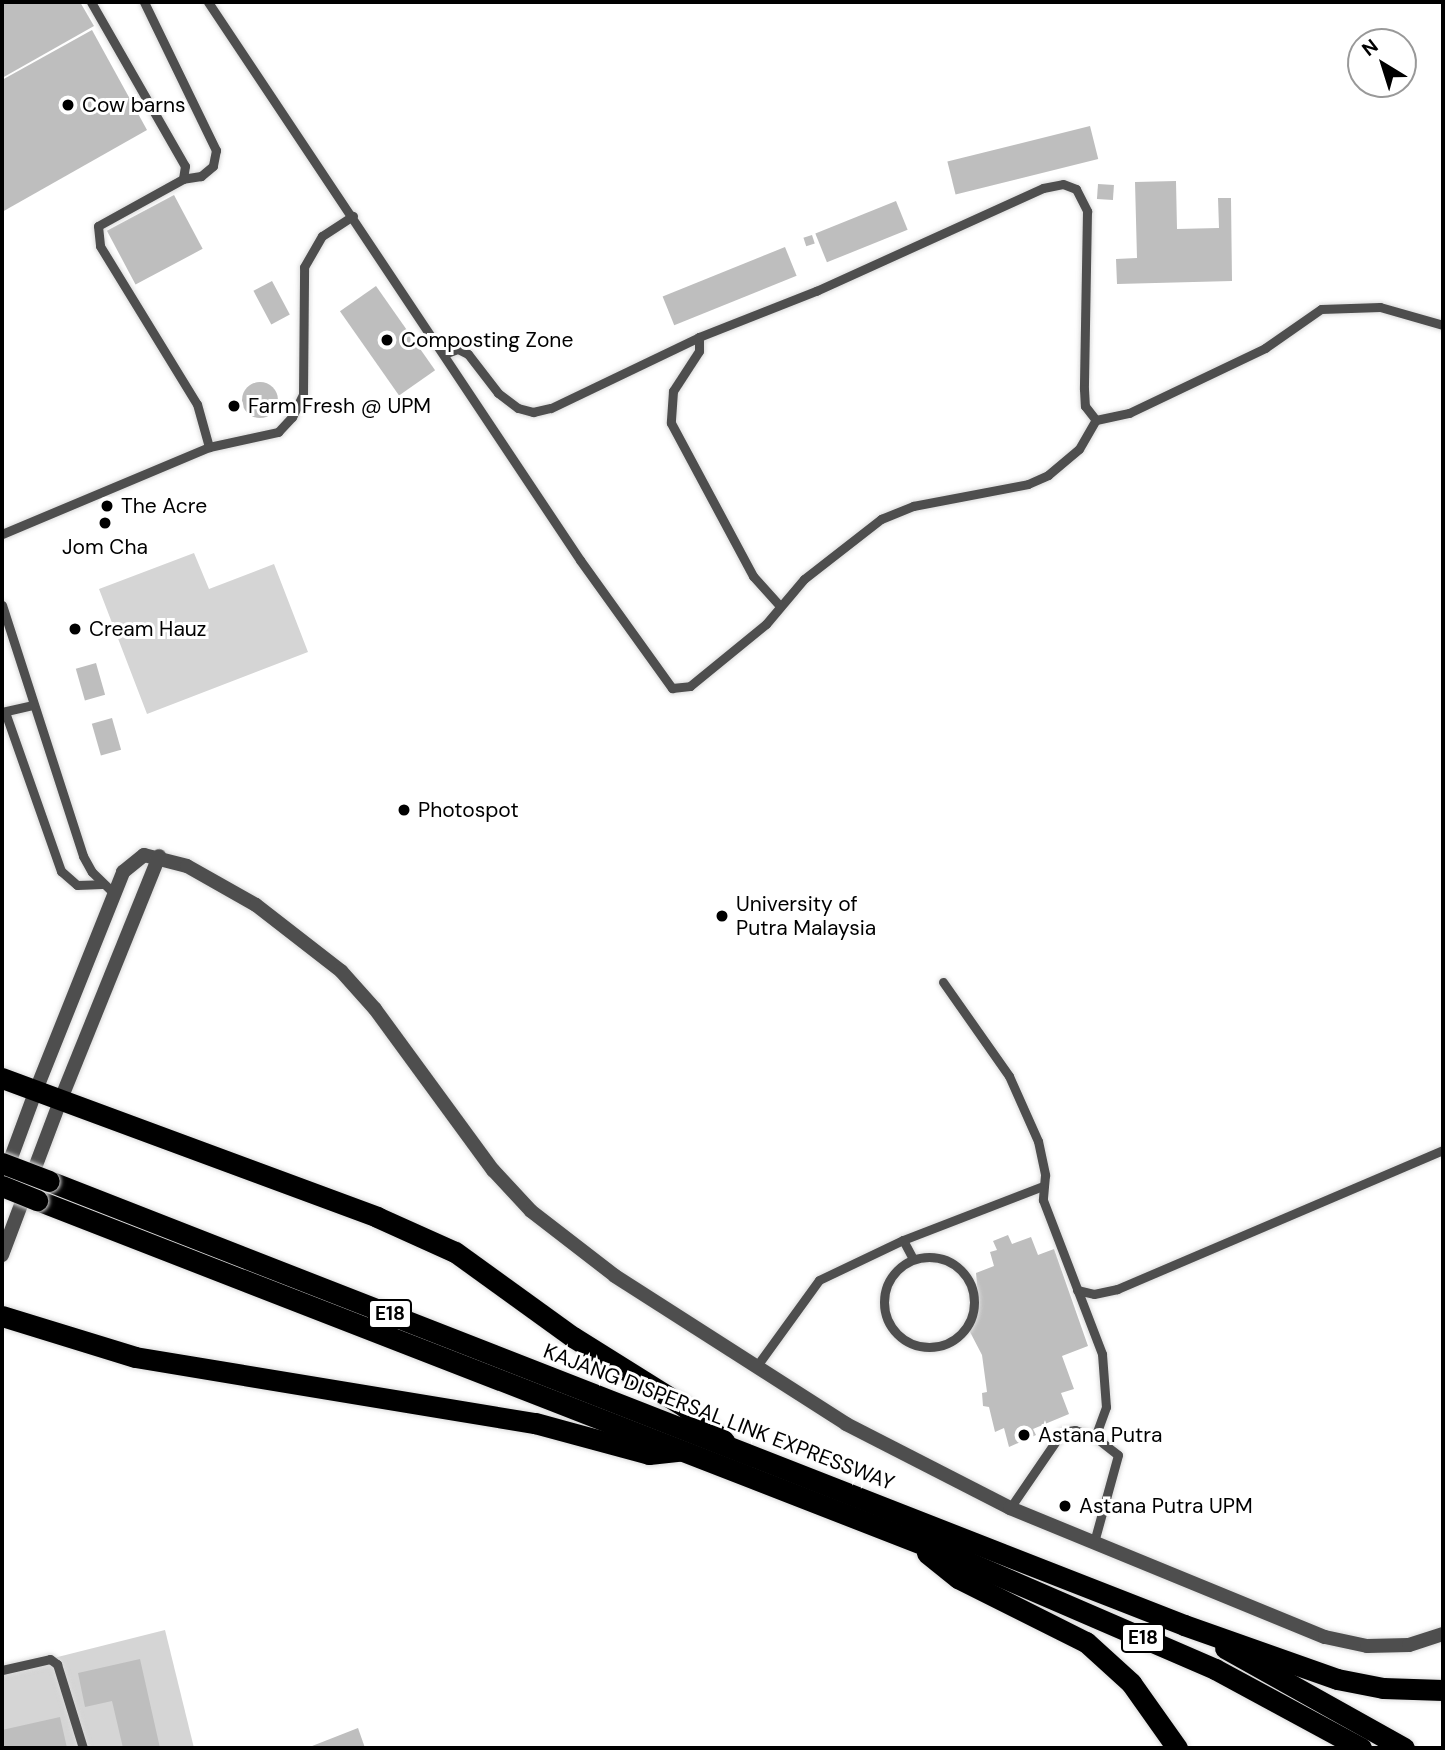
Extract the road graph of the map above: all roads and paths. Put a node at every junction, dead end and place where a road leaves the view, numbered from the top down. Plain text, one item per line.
1 (91, 2) edge
2 (145, 2) edge
3 (208, 2) edge
4 (183, 179) junction
5 (353, 216) junction
6 (1443, 325) edge
7 (699, 337) junction
8 (444, 354) junction
9 (1096, 420) junction
10 (209, 447) junction
11 (2, 534) edge
12 (778, 604) junction
13 (2, 605) edge
14 (32, 705) junction
15 (3, 712) edge
16 (159, 856) junction
17 (107, 888) junction
18 (943, 982) dead end
19 (2, 1078) edge
20 (36, 1090) junction
21 (61, 1099) junction
22 (1443, 1150) edge
23 (2, 1163) edge
24 (2, 1184) edge
25 (1043, 1186) junction
26 (904, 1240) junction
27 (2, 1255) edge
28 (913, 1259) junction
29 (1077, 1290) junction
30 (2, 1316) edge
31 (756, 1367) junction
32 (1095, 1437) junction
33 (730, 1447) junction
34 (681, 1451) junction
35 (1010, 1508) junction
36 (1094, 1542) junction
37 (916, 1544) junction
38 (1184, 1625) junction
39 (1443, 1634) edge
40 (2, 1670) edge
41 (1443, 1690) edge
42 (83, 1748) edge
43 (1177, 1748) edge
44 (1361, 1748) edge
45 (1404, 1748) edge

1 - 4 lane
2 - 4 lane
3 - 5 lane
4 - 10 lane
5 - 8 lane
5 - 10 lane
6 - 9 lane
7 - 8 lane
7 - 9 lane
7 - 12 lane
8 - 12 lane
9 - 12 lane
10 - 11 lane
13 - 14 lane
14 - 15 lane
14 - 17 lane
15 - 17 lane
16 - 17 street
16 - 21 street
16 - 31 street
17 - 20 street
18 - 25 lane
19 - 20 highway
20 - 21 highway
20 - 24 street
21 - 27 street
21 - 33 highway
22 - 29 lane
23 - 33 highway, KAJANG DISPERSAL LINK EXPRESSWAY / E18, bridge
24 - 34 highway, KAJANG DISPERSAL LINK EXPRESSWAY / E18, bridge
25 - 26 lane
25 - 29 lane
26 - 28 lane
26 - 31 lane
28 - 28 lane
29 - 32 lane
30 - 34 highway
31 - 35 street
32 - 35 lane
32 - 36 lane
33 - 38 highway, KAJANG DISPERSAL LINK EXPRESSWAY / E18
34 - 37 highway, KAJANG DISPERSAL LINK EXPRESSWAY / E18
35 - 36 street
36 - 39 street
37 - 43 highway
37 - 44 highway, KAJANG DISPERSAL LINK EXPRESSWAY / E18
38 - 41 highway
38 - 45 highway, KAJANG DISPERSAL LINK EXPRESSWAY / E18
40 - 42 lane

